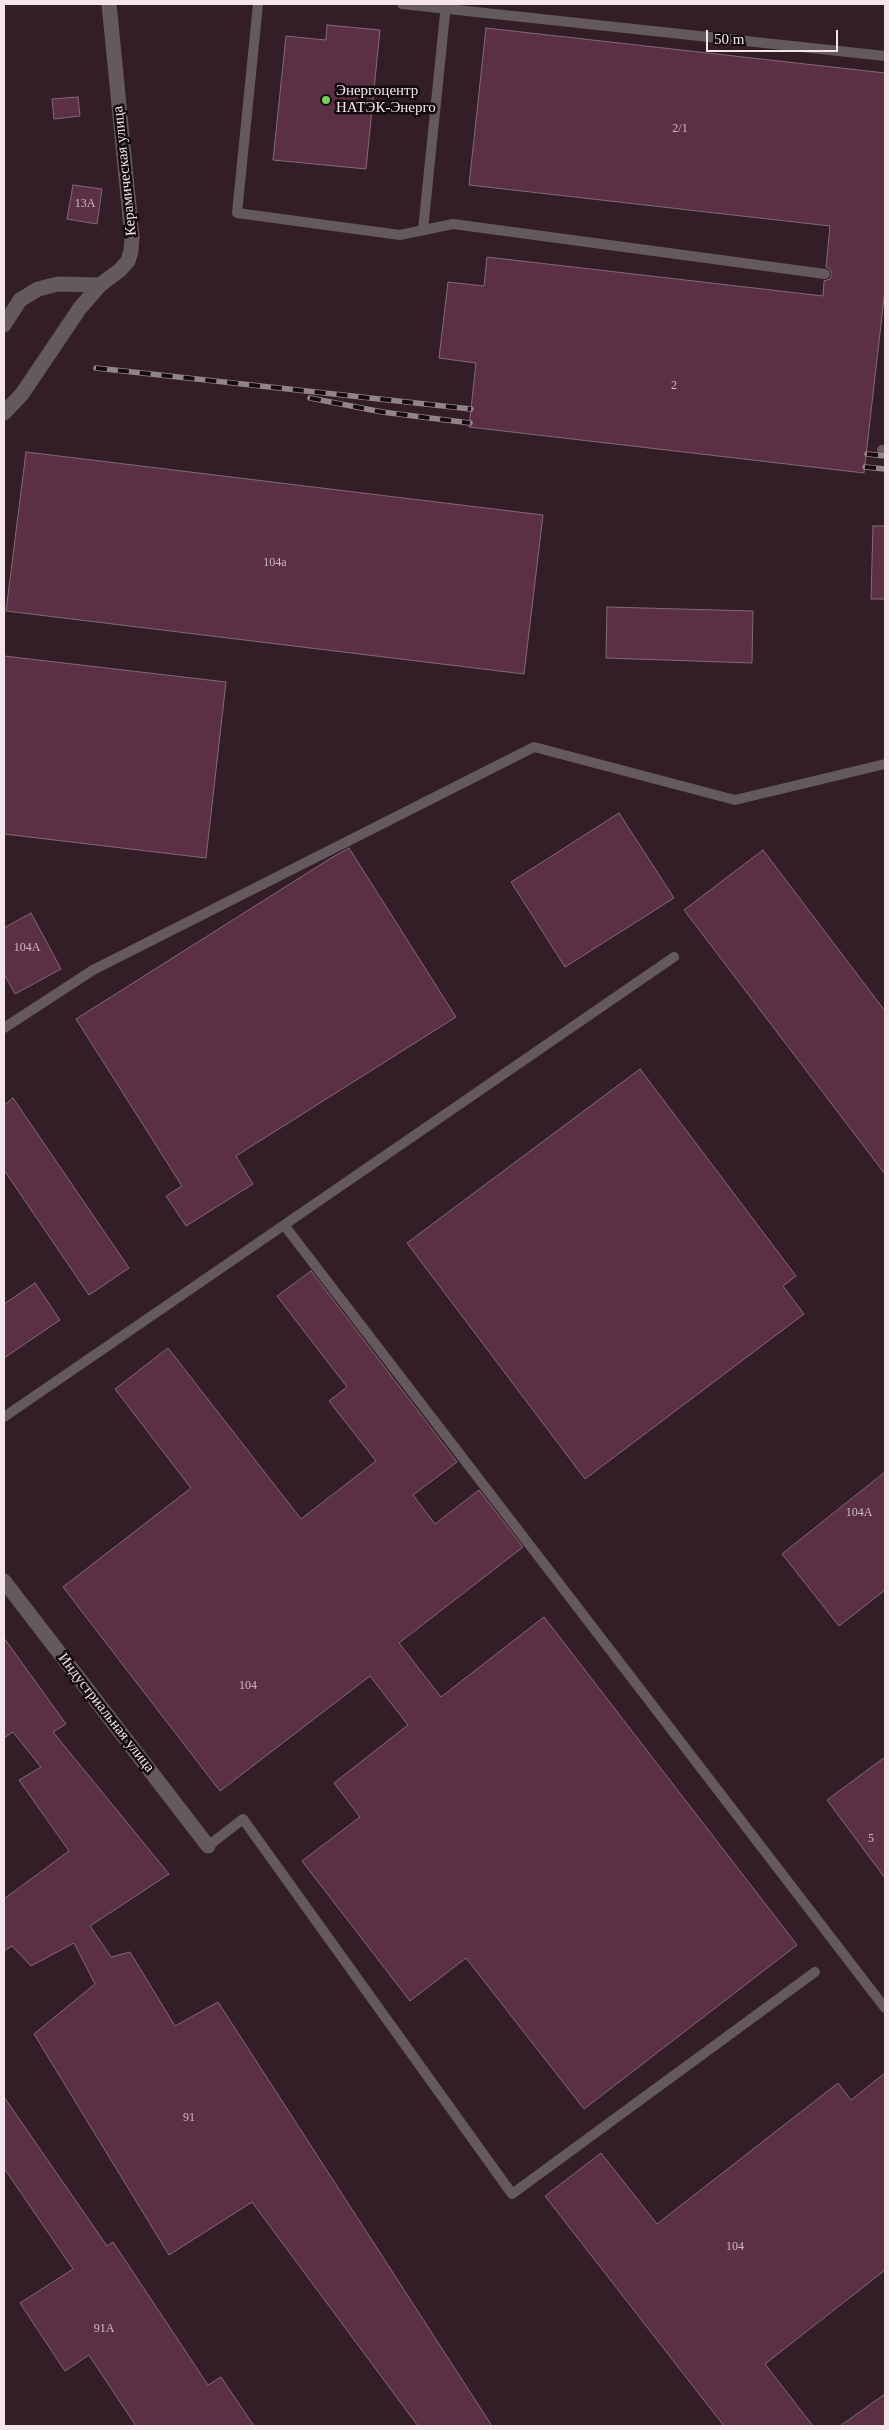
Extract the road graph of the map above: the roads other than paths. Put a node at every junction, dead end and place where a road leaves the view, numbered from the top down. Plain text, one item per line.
1 (109, 4) edge
2 (258, 4) edge
3 (402, 4) edge
4 (446, 6) edge
5 (885, 56) edge
6 (423, 230) junction
7 (825, 274) dead end
8 (100, 285) junction
9 (4, 325) edge
10 (4, 413) edge
11 (885, 764) edge
12 (674, 957) dead end
13 (4, 1028) edge
14 (284, 1225) junction
15 (4, 1417) edge
16 (4, 1581) edge
17 (208, 1846) joint
18 (815, 1972) dead end
19 (885, 2008) edge

1 - 8 street, Керамическая улица
2 - 6 lane
3 - 4 lane
4 - 5 lane
4 - 6 lane
6 - 7 lane
8 - 9 street
8 - 10 street, Керамическая улица
11 - 13 lane
12 - 14 lane
14 - 15 lane
14 - 19 lane
16 - 17 street, Индустриальная улица
17 - 18 lane

